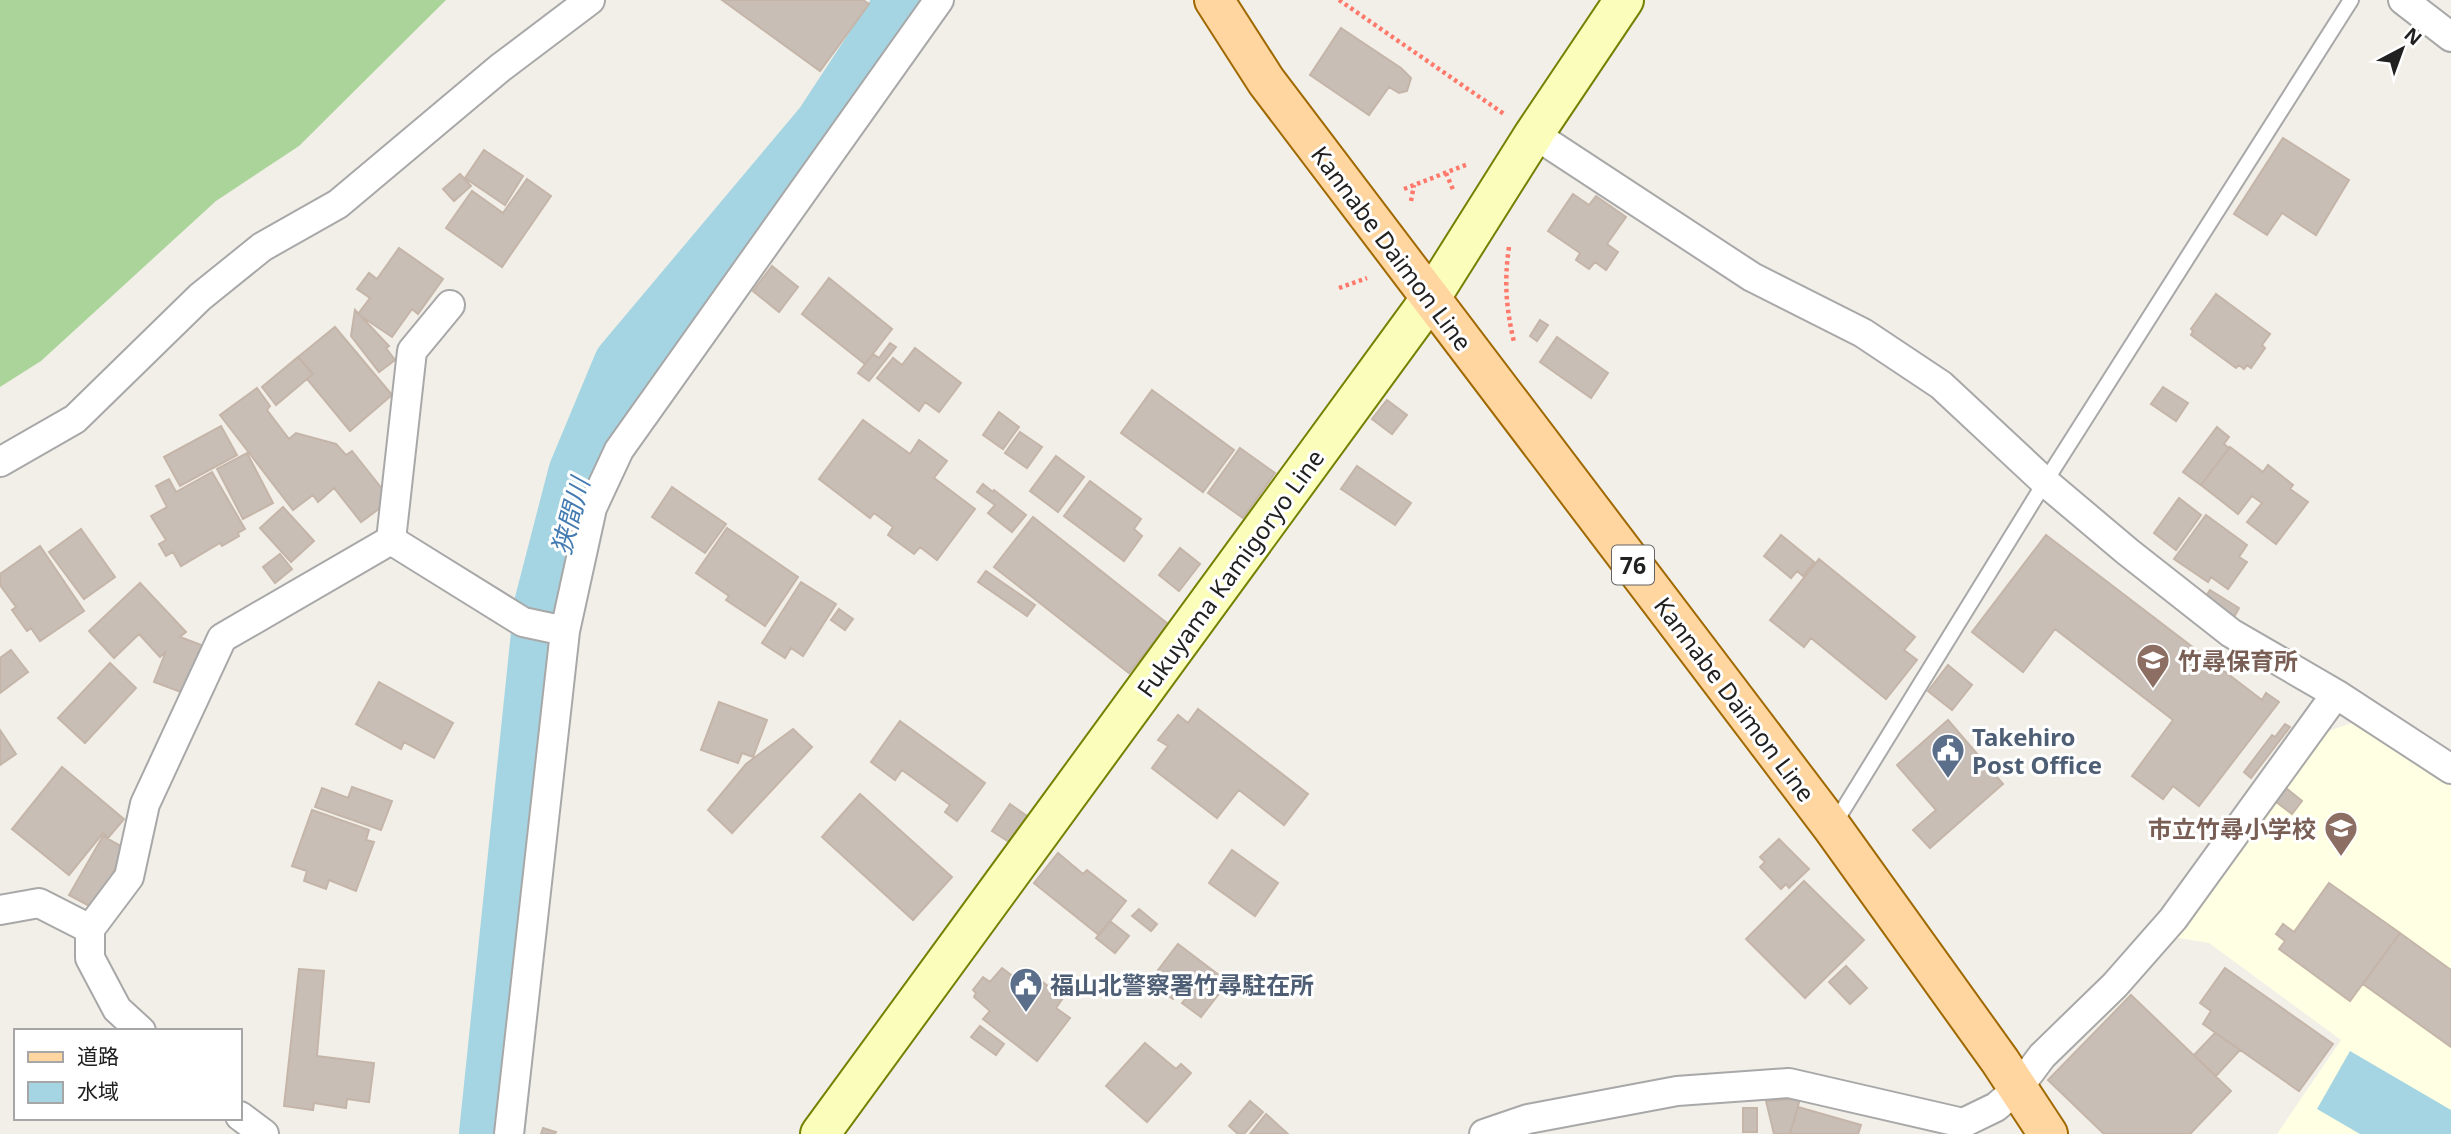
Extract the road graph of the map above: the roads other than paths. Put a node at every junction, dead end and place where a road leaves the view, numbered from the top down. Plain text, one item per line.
1 (590, 0) edge
2 (939, 0) edge
3 (1214, 0) edge
4 (1624, 0) edge
5 (2351, 0) edge
6 (2403, 0) edge
7 (2451, 37) edge
8 (1534, 134) junction
9 (1430, 299) junction
10 (450, 305) dead end
11 (0, 462) edge
12 (2045, 482) junction
13 (391, 540) junction
14 (565, 631) junction
15 (2336, 694) junction
16 (2451, 769) edge
17 (1832, 827) junction
18 (0, 910) edge
19 (90, 929) junction
20 (139, 1029) edge
21 (2018, 1088) junction
22 (242, 1118) edge
23 (264, 1134) edge
24 (509, 1134) edge
25 (820, 1134) edge
26 (1484, 1134) edge
27 (2048, 1134) edge

1 - 11 street
2 - 14 street
3 - 9 main road, Kannabe Daimon Line / 76
4 - 8 main road, Fukuyama Kamigoryo Line
5 - 12 lane
6 - 7 street
8 - 9 main road, Fukuyama Kamigoryo Line
8 - 12 street
9 - 17 main road, Kannabe Daimon Line / 76
9 - 25 main road, Fukuyama Kamigoryo Line
10 - 13 street
12 - 15 street
12 - 17 lane
13 - 14 street
13 - 19 street
14 - 24 street
15 - 16 street
15 - 21 street
17 - 21 main road, Kannabe Daimon Line / 76
18 - 19 street
19 - 20 street
21 - 26 street
21 - 27 main road, Kannabe Daimon Line / 76
22 - 23 street

